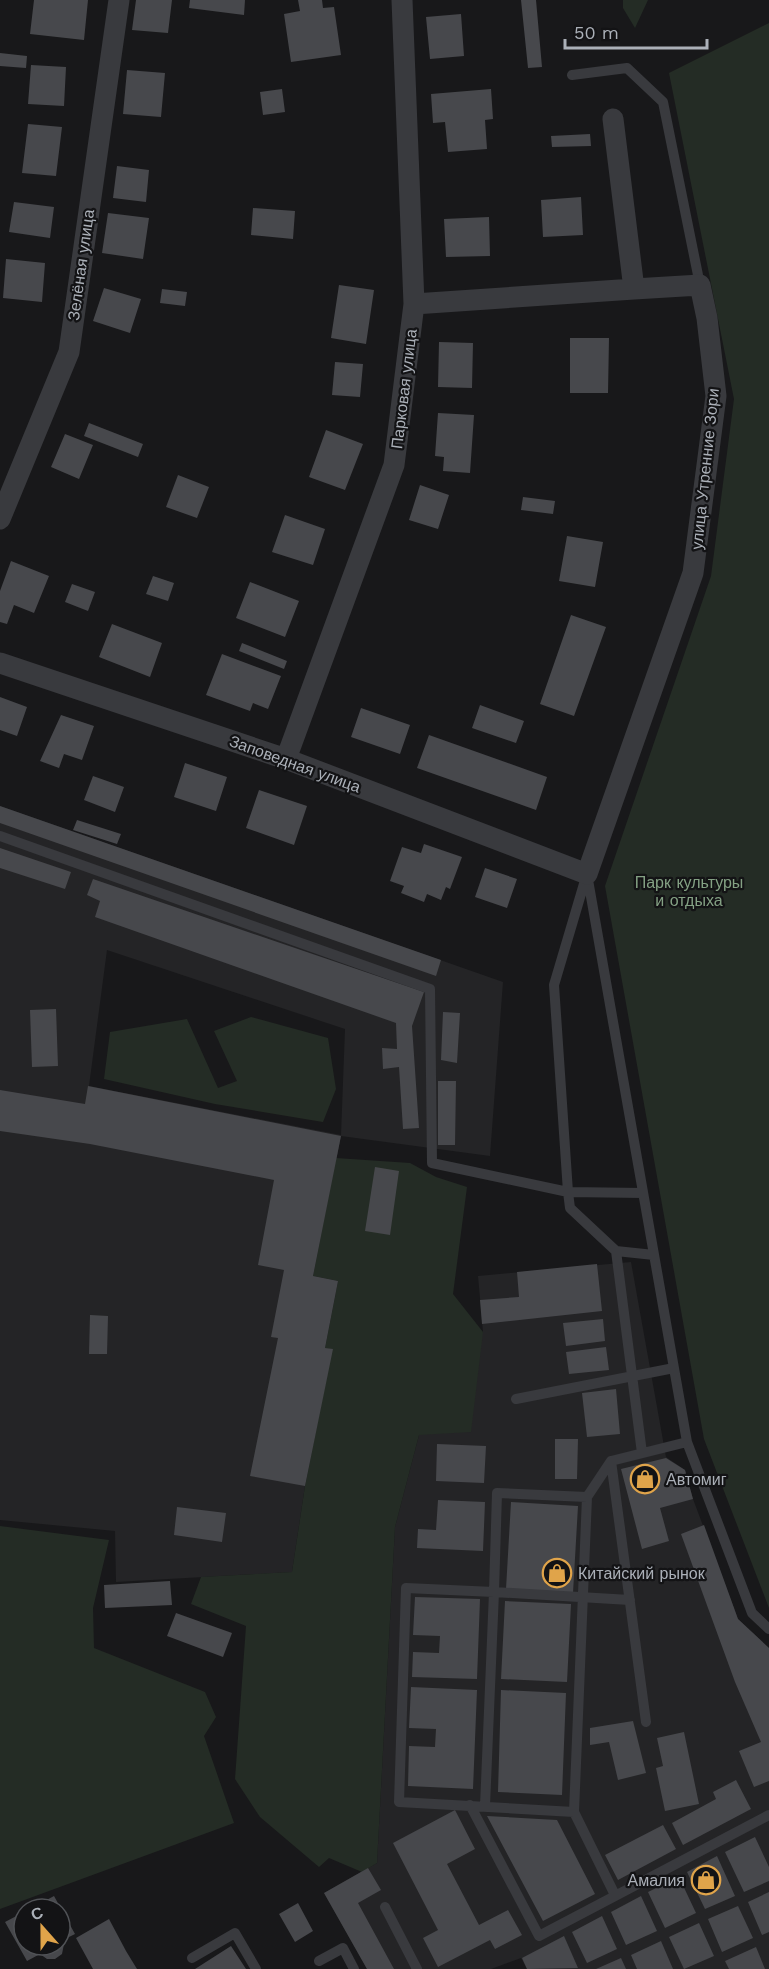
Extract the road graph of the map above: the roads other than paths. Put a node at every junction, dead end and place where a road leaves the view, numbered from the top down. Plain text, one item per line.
1 (119, 0) edge
2 (402, 0) edge
3 (572, 75) dead end
4 (613, 119) dead end
5 (700, 285) junction
6 (634, 289) junction
7 (414, 304) junction
8 (0, 519) edge
9 (0, 663) edge
10 (286, 759) junction
11 (0, 836) edge
12 (587, 874) junction
13 (568, 1192) junction
14 (644, 1193) junction
15 (616, 1251) junction
16 (654, 1255) junction
17 (674, 1368) junction
18 (632, 1376) junction
19 (516, 1398) dead end
20 (687, 1442) junction
21 (642, 1453) junction
22 (611, 1461) junction
23 (587, 1497) junction
24 (494, 1592) junction
25 (583, 1599) junction
26 (630, 1600) junction
27 (769, 1629) edge
28 (646, 1722) dead end
29 (470, 1805) junction
30 (485, 1806) junction
31 (574, 1812) junction
32 (769, 1815) edge
33 (615, 1896) junction
34 (385, 1907) dead end
35 (192, 1958) dead end
36 (320, 1961) dead end
37 (256, 1969) edge
38 (354, 1969) edge
39 (417, 1969) edge

1 - 8 street, Зелёная улица
2 - 7 street, Парковая улица
3 - 5 lane
4 - 6 street
5 - 6 street
5 - 12 street, улица Утренние Зори
6 - 7 street
7 - 10 street, Парковая улица
9 - 10 street, Заповедная улица
10 - 12 street, Заповедная улица
11 - 13 lane
12 - 13 lane
12 - 14 lane
13 - 14 lane
13 - 15 lane
14 - 16 lane
15 - 16 lane
15 - 18 lane
16 - 17 lane
17 - 18 lane
17 - 20 lane
18 - 19 lane
18 - 21 lane
20 - 21 lane
20 - 27 lane
21 - 22 lane
22 - 23 lane
22 - 26 lane
23 - 24 lane
23 - 25 lane
24 - 25 lane
24 - 29 lane
24 - 30 lane
25 - 26 lane
25 - 31 lane
26 - 28 lane
29 - 30 lane
29 - 33 lane
30 - 31 lane
31 - 33 lane
32 - 33 lane
34 - 39 lane
35 - 37 lane
36 - 38 lane

